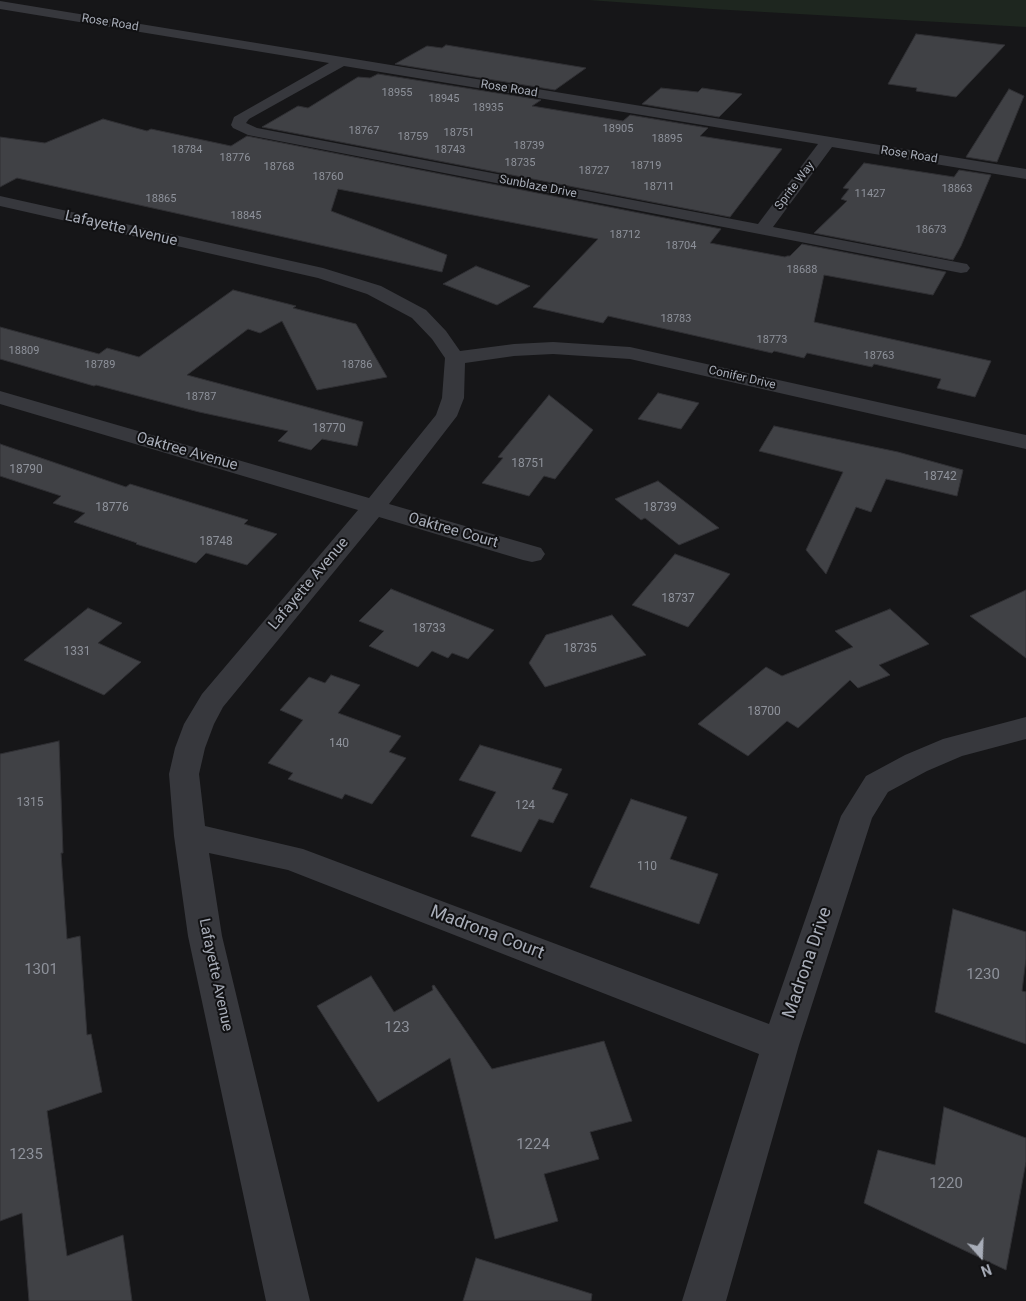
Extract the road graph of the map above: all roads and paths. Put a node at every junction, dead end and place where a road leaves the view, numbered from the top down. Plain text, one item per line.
1 (0, 5) edge
2 (343, 61) junction
3 (828, 142) junction
4 (1022, 173) edge
5 (0, 201) edge
6 (762, 230) junction
7 (961, 268) dead end
8 (455, 358) junction
9 (0, 397) edge
10 (1026, 442) edge
11 (374, 507) junction
12 (532, 554) dead end
13 (1026, 728) edge
14 (190, 836) junction
15 (780, 1045) junction
16 (288, 1301) edge
17 (704, 1301) edge

1 - 2 street, Rose Road
2 - 3 street, Rose Road
2 - 6 street, Sunblaze Drive
3 - 4 street, Rose Road
3 - 6 street, Sprite Way
5 - 8 street, Lafayette Avenue
6 - 7 street, Sunblaze Drive
8 - 10 street, Conifer Drive
8 - 11 street, Lafayette Avenue
9 - 11 street, Oaktree Avenue
11 - 12 street, Oaktree Court
11 - 14 street, Lafayette Avenue
13 - 15 street, Madrona Drive
14 - 15 street, Madrona Court
14 - 16 street, Lafayette Avenue
15 - 17 street, Madrona Drive

